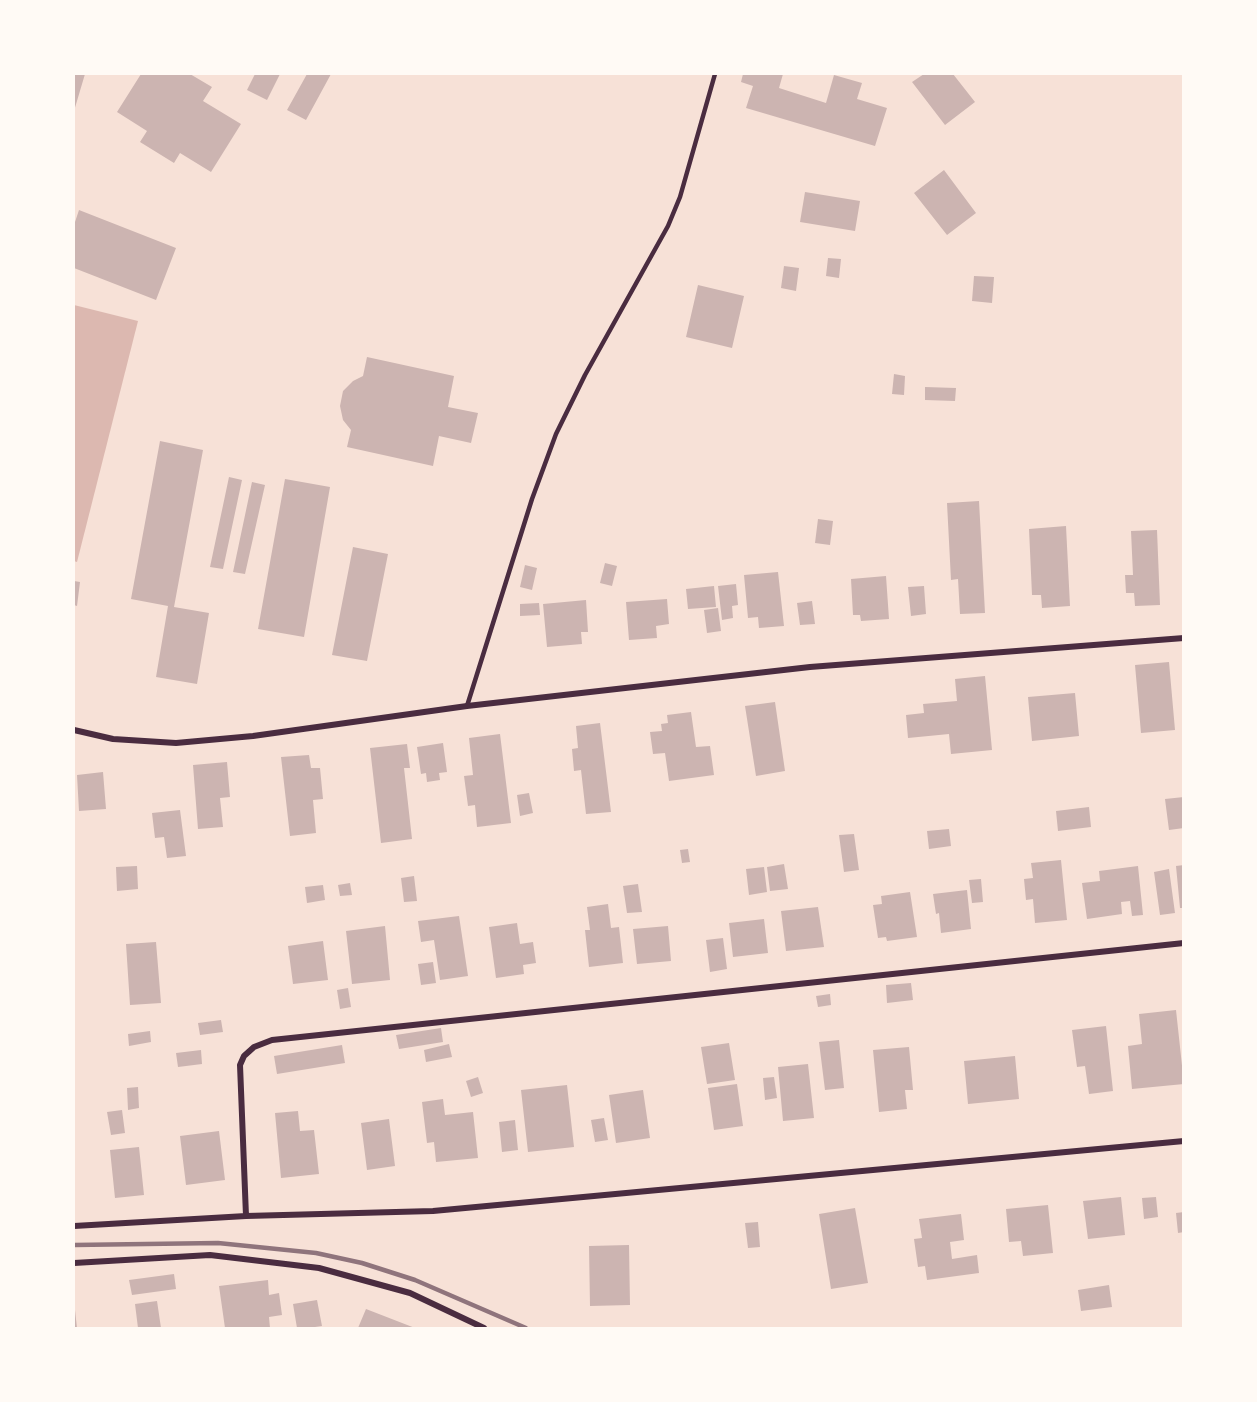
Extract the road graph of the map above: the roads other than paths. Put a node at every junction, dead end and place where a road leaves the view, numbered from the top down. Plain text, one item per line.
1 (715, 74) edge
2 (1184, 638) edge
3 (467, 706) junction
4 (74, 730) edge
5 (1184, 943) edge
6 (1184, 1141) edge
7 (246, 1216) junction
8 (74, 1226) edge
9 (74, 1263) edge
10 (484, 1329) edge

1 - 3 lane
2 - 3 street
3 - 4 street
5 - 7 street
6 - 7 street
7 - 8 street
9 - 10 street

